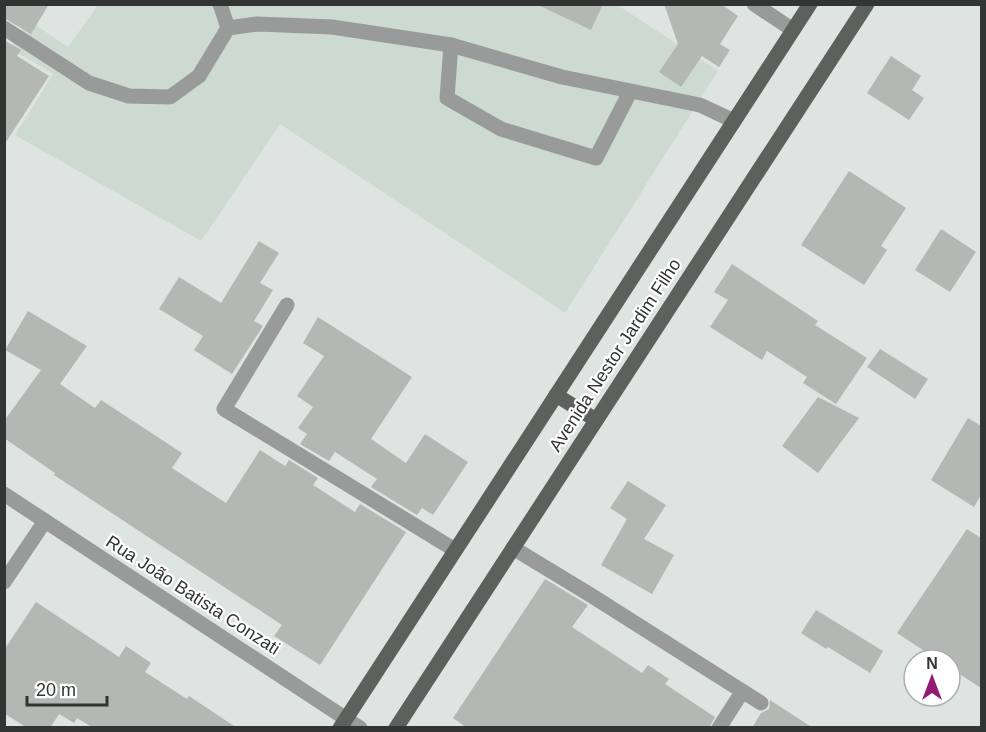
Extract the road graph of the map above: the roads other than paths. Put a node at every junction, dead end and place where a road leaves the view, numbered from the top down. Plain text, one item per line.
1 (220, 4) edge
2 (754, 4) edge
3 (810, 4) edge
4 (867, 4) edge
5 (4, 28) edge
6 (228, 28) junction
7 (793, 30) junction
8 (451, 45) junction
9 (630, 92) junction
10 (734, 121) junction
11 (287, 305) dead end
12 (556, 395) junction
13 (596, 420) junction
14 (4, 494) edge
15 (45, 521) junction
16 (513, 548) junction
17 (455, 550) junction
18 (4, 582) edge
19 (742, 692) junction
20 (761, 703) dead end
21 (343, 723) edge
22 (360, 728) edge
23 (396, 728) edge
24 (719, 728) edge

1 - 6 street
2 - 7 street
3 - 7 main road, Avenida Nestor Jardim Filho
4 - 13 main road, Avenida Nestor Jardim Filho
5 - 6 street
6 - 8 street
7 - 10 main road, Avenida Nestor Jardim Filho
8 - 9 street
8 - 9 street
9 - 10 street
10 - 12 main road, Avenida Nestor Jardim Filho
11 - 17 street
12 - 13 main road
12 - 17 main road, Avenida Nestor Jardim Filho
13 - 16 main road, Avenida Nestor Jardim Filho
14 - 15 street, Rua João Batista Conzati
15 - 18 street
15 - 21 street, Rua João Batista Conzati
16 - 19 street
16 - 23 main road, Avenida Nestor Jardim Filho
17 - 21 main road, Avenida Nestor Jardim Filho
19 - 20 street
19 - 24 street
21 - 22 street, Rua João Batista Conzati

